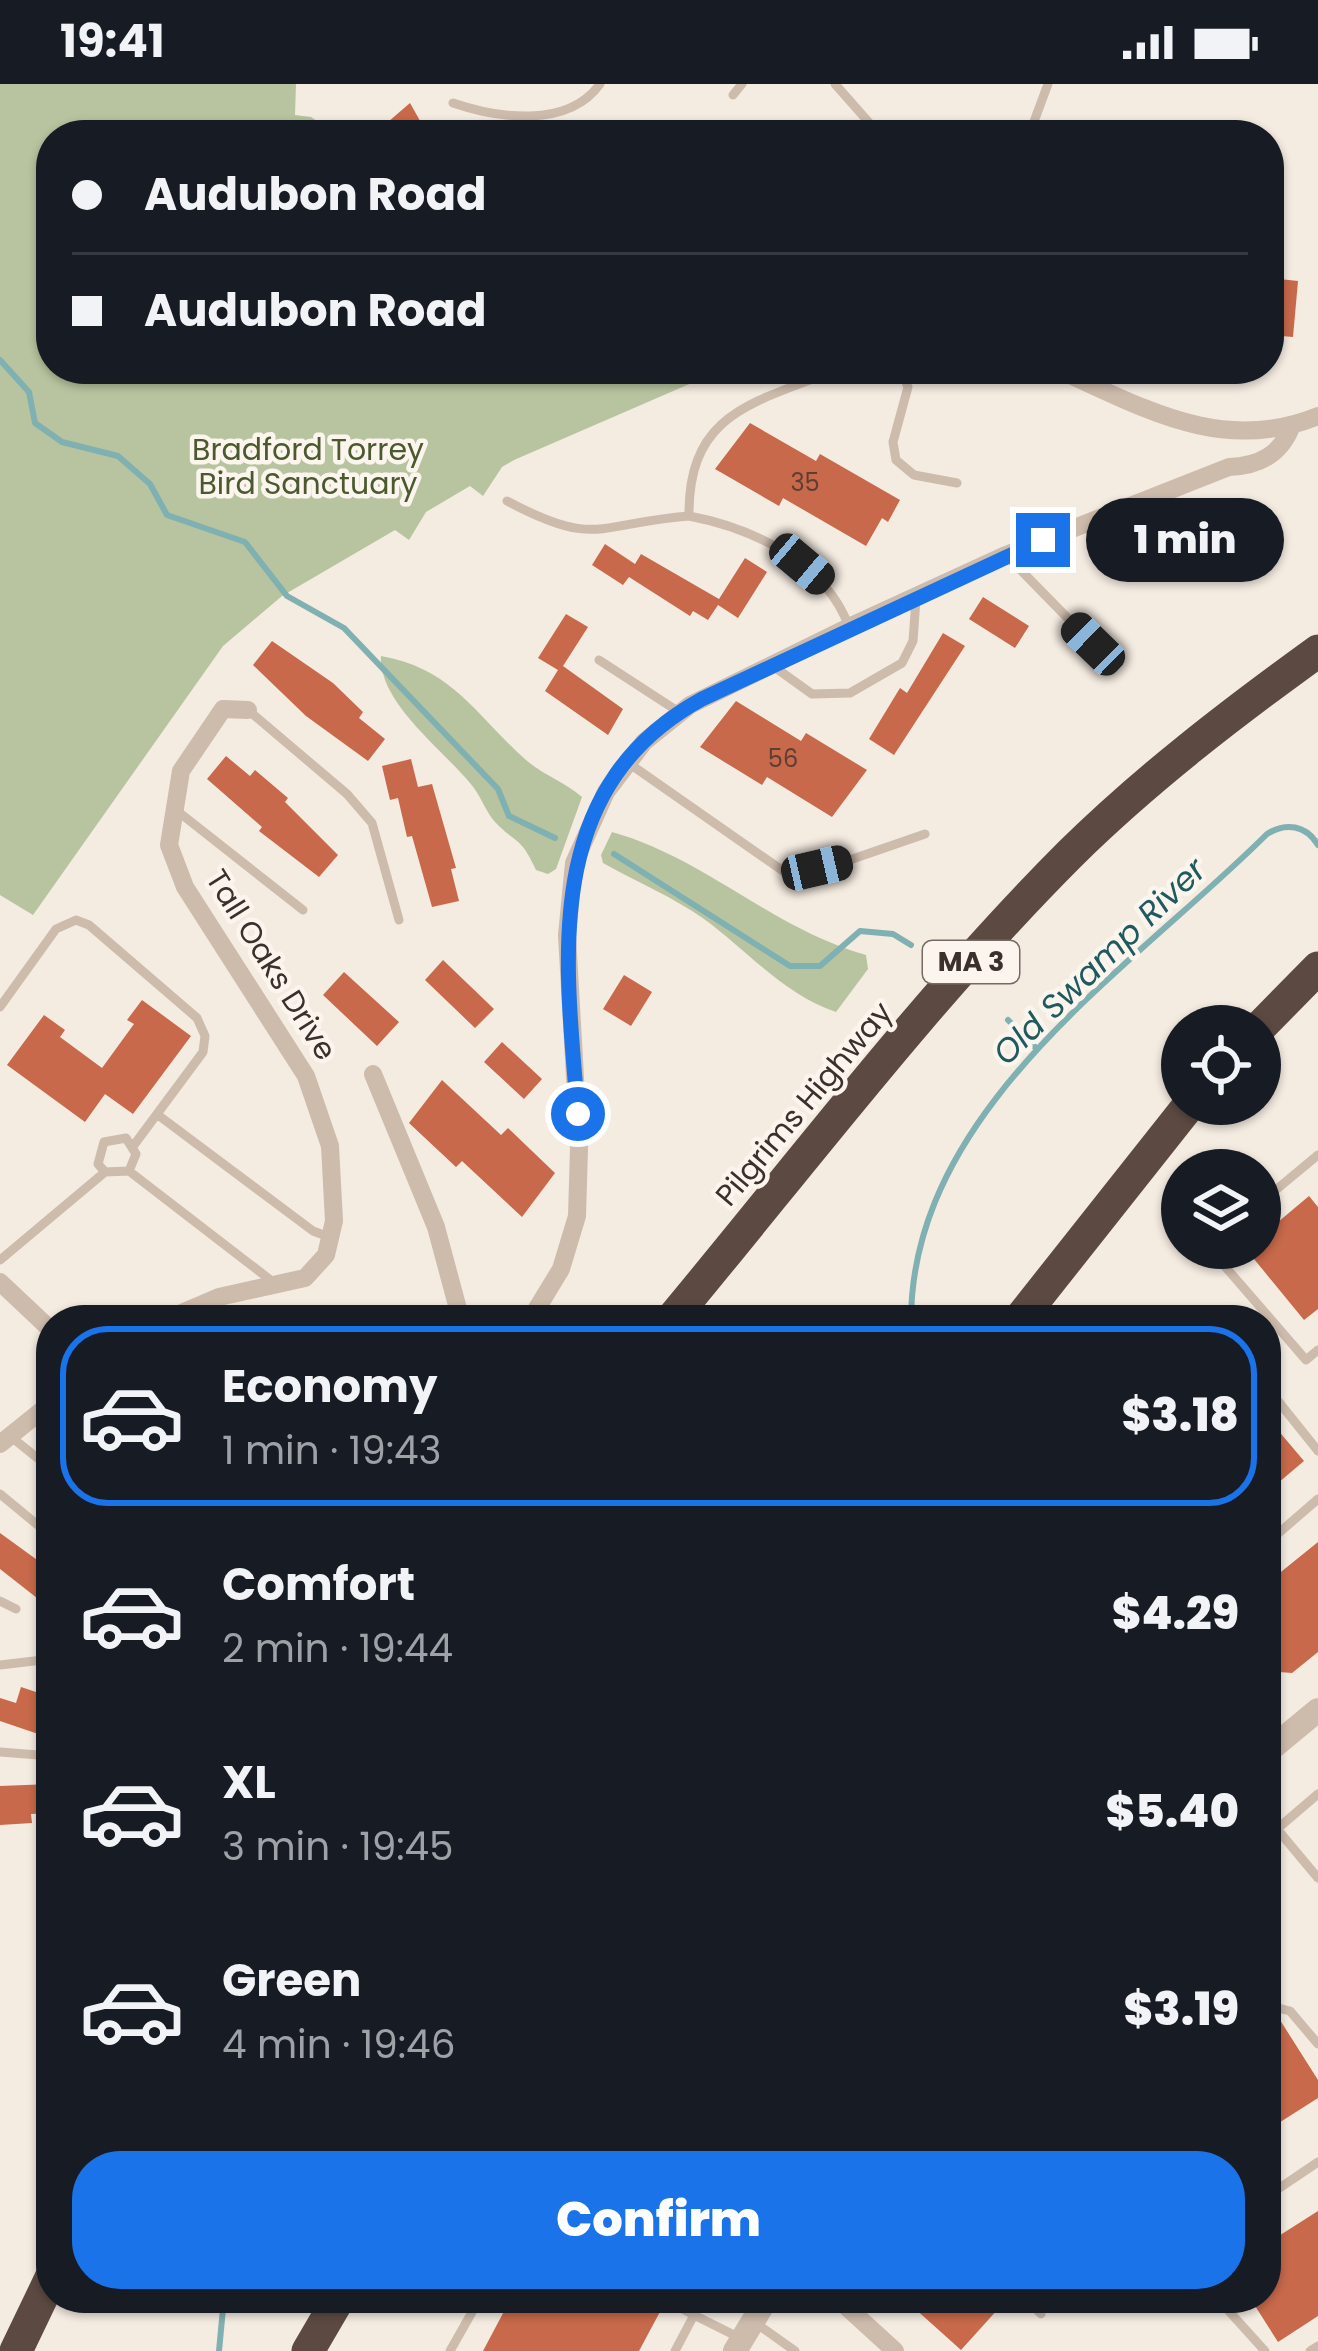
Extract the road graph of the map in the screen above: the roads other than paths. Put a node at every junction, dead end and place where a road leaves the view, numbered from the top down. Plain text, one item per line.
1 (600, 84) edge
2 (742, 84) edge
3 (835, 84) edge
4 (1048, 84) edge
5 (733, 94) dead end
6 (453, 103) dead end
7 (867, 120) edge
8 (1035, 120) edge
9 (802, 384) edge
10 (907, 384) edge
11 (1091, 384) edge
12 (1318, 416) edge
13 (1292, 425) junction
14 (1232, 434) junction
15 (1229, 467) junction
16 (957, 482) dead end
17 (507, 501) dead end
18 (688, 516) junction
19 (1006, 555) junction
20 (916, 599) junction
21 (849, 627) junction
22 (1093, 644) dead end
23 (1318, 651) edge
24 (598, 661) dead end
25 (772, 666) junction
26 (248, 710) joint
27 (679, 712) junction
28 (627, 763) junction
29 (172, 806) junction
30 (925, 834) dead end
31 (302, 910) dead end
32 (399, 920) dead end
33 (1318, 968) edge
34 (1281, 1006) edge
35 (0, 1007) edge
36 (373, 1074) dead end
37 (158, 1115) junction
38 (1173, 1125) edge
39 (134, 1145) junction
40 (1318, 1156) edge
41 (105, 1172) junction
42 (129, 1172) junction
43 (1281, 1186) edge
44 (332, 1237) junction
45 (0, 1260) edge
46 (1227, 1269) edge
47 (0, 1282) edge
48 (280, 1286) junction
49 (200, 1305) edge
50 (457, 1305) edge
51 (539, 1305) edge
52 (684, 1305) edge
53 (1031, 1305) edge
54 (1258, 1305) edge
55 (36, 1316) edge
56 (1281, 1331) edge
57 (1318, 1350) edge
58 (1281, 1404) edge
59 (36, 1415) edge
60 (5, 1440) edge
61 (1318, 1451) edge
62 (36, 1460) edge
63 (0, 1494) edge
64 (1318, 1499) edge
65 (36, 1524) edge
66 (1281, 1531) edge
67 (0, 1601) edge
68 (16, 1609) dead end
69 (36, 1661) edge
70 (0, 1665) edge
71 (1318, 1710) edge
72 (1281, 1741) edge
73 (0, 1752) edge
74 (36, 1755) edge
75 (1318, 1793) edge
76 (1281, 1825) edge
77 (1281, 1834) edge
78 (1318, 1878) edge
79 (1281, 2009) edge
80 (1318, 2044) edge
81 (1318, 2162) edge
82 (1281, 2187) edge
83 (36, 2309) edge
84 (330, 2313) edge
85 (472, 2313) edge
86 (690, 2313) edge
87 (854, 2313) edge
88 (1231, 2313) edge
89 (694, 2315) junction
90 (743, 2337) edge
91 (1318, 2346) edge
92 (16, 2351) edge
93 (308, 2351) edge
94 (451, 2351) edge
95 (676, 2351) edge
96 (795, 2351) edge
97 (896, 2351) edge
98 (1265, 2351) edge
99 (1310, 2351) edge

1 - 6 lane
2 - 5 lane
3 - 7 lane
4 - 8 lane
9 - 18 lane
10 - 16 lane
11 - 14 street
12 - 13 street
13 - 14 street
13 - 15 street
14 - 15 street
15 - 19 street
17 - 18 lane
18 - 21 lane
19 - 20 street
19 - 22 lane
20 - 21 street
20 - 25 lane
21 - 25 street
23 - 52 highway, Pilgrims Highway / MA 3
24 - 27 lane
25 - 27 street
26 - 29 street, Tall Oaks Drive
26 - 32 lane
27 - 28 street
28 - 30 lane
28 - 51 street
29 - 31 lane
29 - 44 street, Tall Oaks Drive
33 - 34 highway
35 - 37 lane
36 - 50 street
37 - 39 lane
37 - 44 lane
38 - 53 highway
39 - 41 lane
39 - 42 lane
40 - 43 lane
41 - 42 lane
41 - 45 lane
42 - 48 lane
44 - 48 street
46 - 54 lane
47 - 55 street
48 - 49 street
56 - 57 lane
58 - 61 lane
59 - 60 street
60 - 62 lane
63 - 65 lane
64 - 66 lane
67 - 68 lane
69 - 70 lane
71 - 72 street
73 - 74 lane
75 - 76 lane
77 - 78 lane
79 - 80 lane
81 - 82 lane
83 - 92 highway
84 - 93 highway
85 - 94 lane
86 - 89 lane
87 - 97 street
88 - 98 lane
89 - 90 lane
89 - 95 lane
90 - 96 lane
91 - 99 lane

